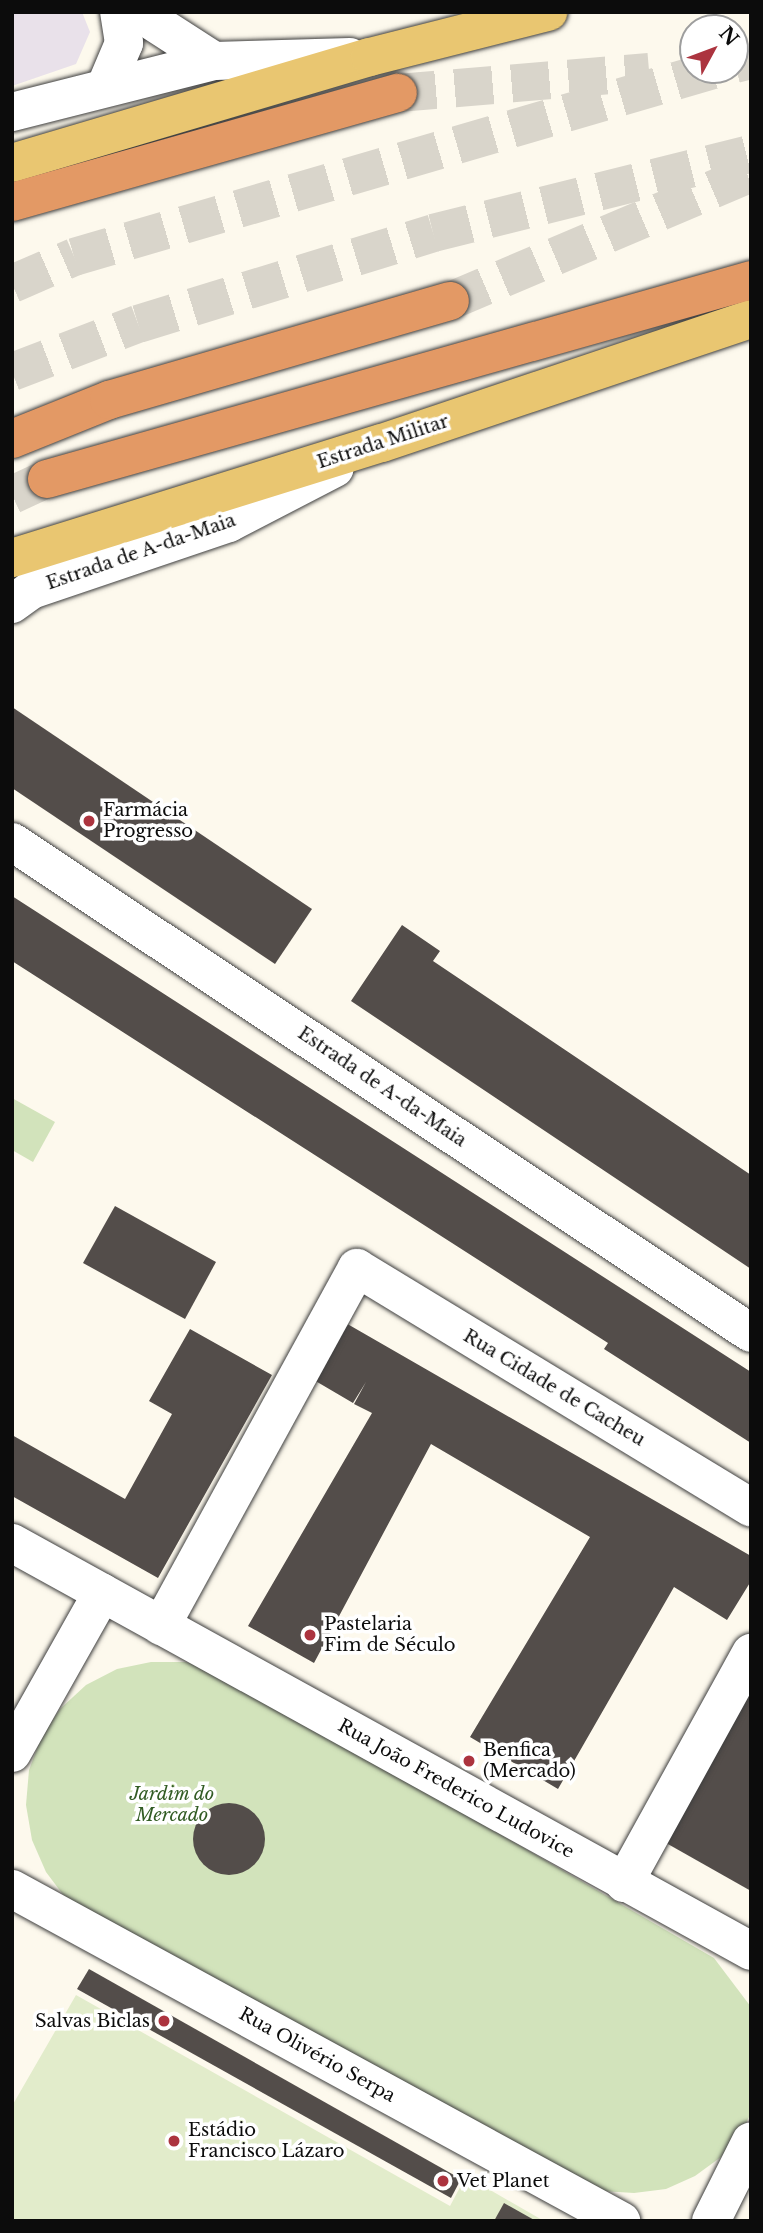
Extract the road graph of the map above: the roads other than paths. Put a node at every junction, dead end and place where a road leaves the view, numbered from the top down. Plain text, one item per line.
1 (119, 12) edge
2 (138, 12) edge
3 (548, 12) edge
4 (370, 57) junction
5 (214, 61) junction
6 (105, 88) junction
7 (398, 93) tunnel mouth
8 (12, 112) edge
9 (12, 163) edge
10 (12, 202) edge
11 (751, 280) edge
12 (450, 301) tunnel mouth
13 (751, 319) edge
14 (12, 439) edge
15 (382, 443) junction
16 (47, 479) tunnel mouth
17 (12, 558) edge
18 (12, 604) edge
19 (12, 842) edge
20 (751, 1333) edge
21 (751, 1508) edge
22 (12, 1543) edge
23 (102, 1593) junction
24 (161, 1626) junction
25 (751, 1653) edge
26 (12, 1754) edge
27 (624, 1883) junction
28 (12, 1889) edge
29 (750, 1952) edge
30 (751, 2141) edge
31 (621, 2221) edge
32 (711, 2221) edge

1 - 6 street
2 - 5 street
3 - 4 main road
4 - 5 street
4 - 9 main road
5 - 6 street
6 - 8 street
7 - 10 highway
11 - 16 highway
12 - 14 highway
13 - 15 main road, Estrada Militar
15 - 17 main road, Estrada Militar
15 - 18 street, Estrada de A-da-Maia
19 - 20 street, Estrada de A-da-Maia
21 - 24 street, Rua Cidade de Cacheu
22 - 23 street, Rua João Frederico Ludovice
23 - 24 street, Rua João Frederico Ludovice
23 - 26 street
24 - 27 street, Rua João Frederico Ludovice
25 - 27 street
27 - 29 street, Rua João Frederico Ludovice
28 - 31 street, Rua Olivério Serpa
30 - 32 street

